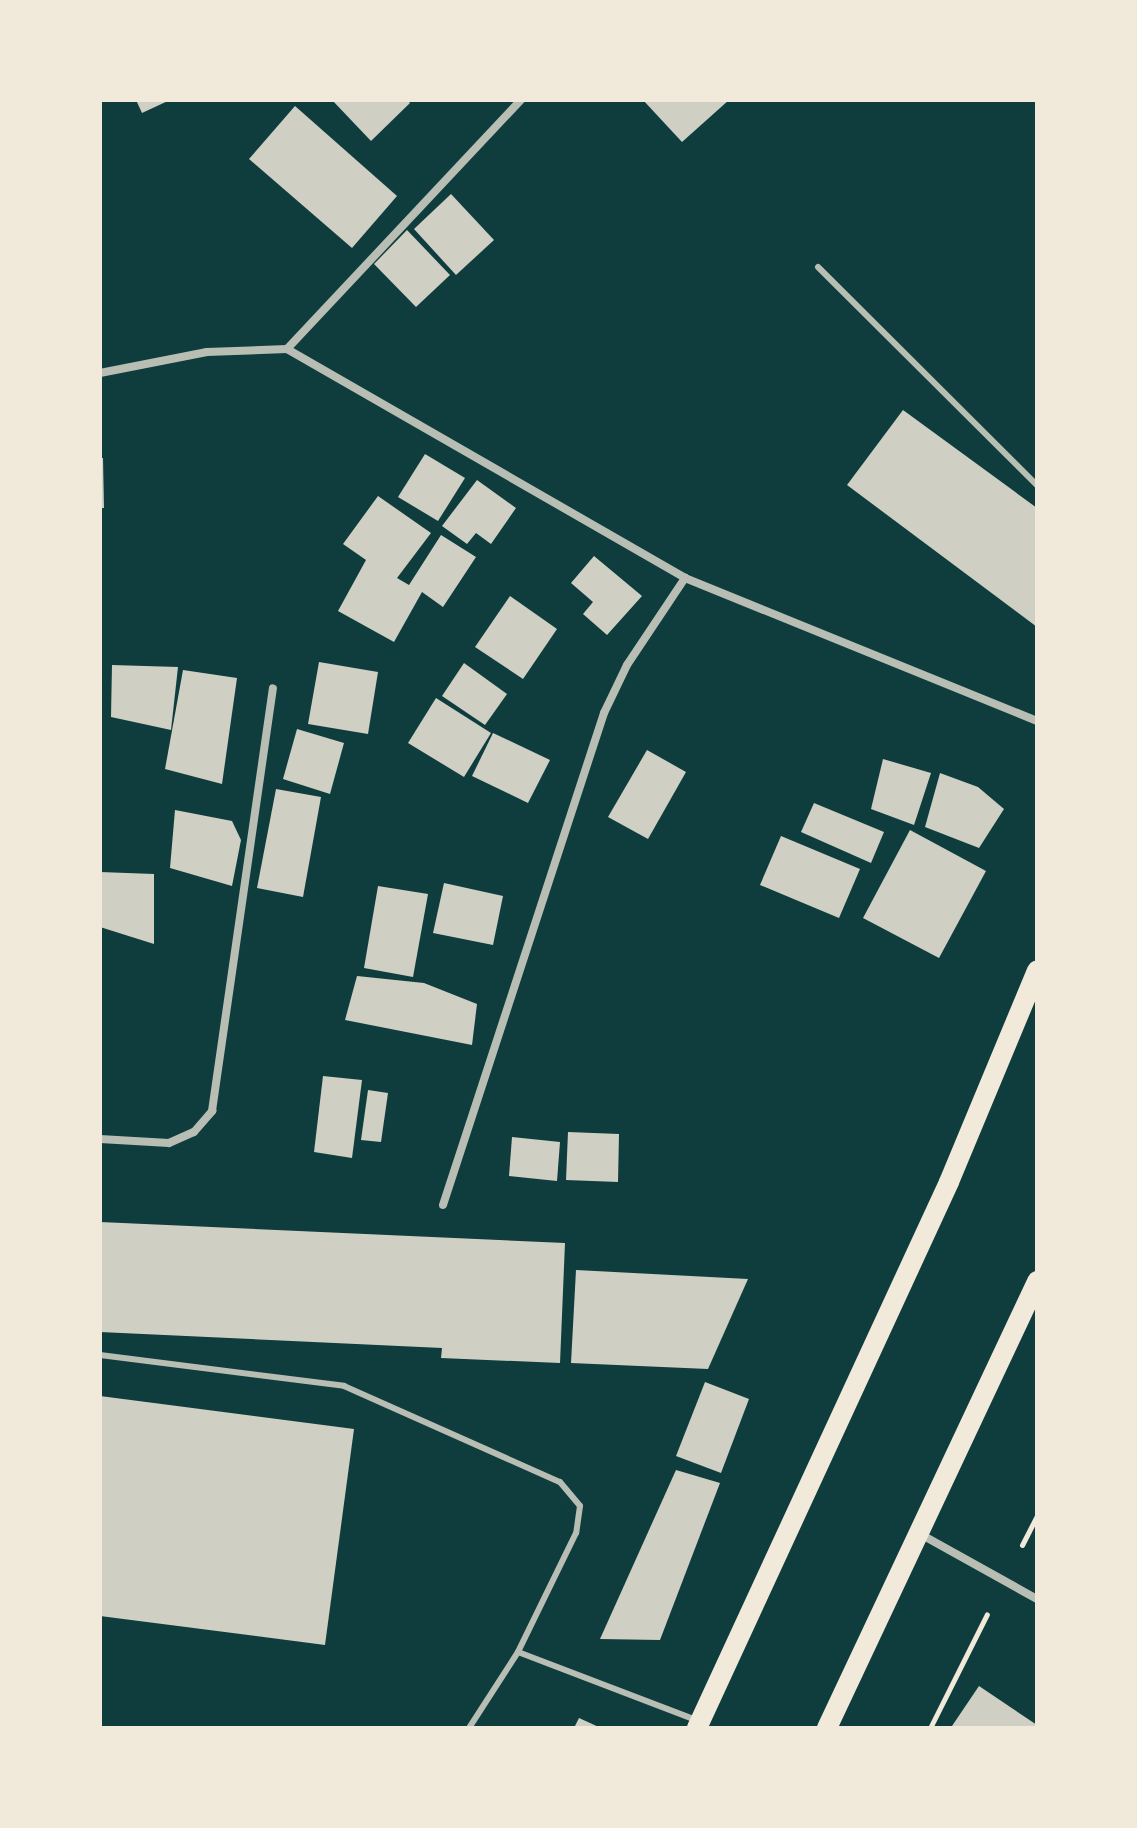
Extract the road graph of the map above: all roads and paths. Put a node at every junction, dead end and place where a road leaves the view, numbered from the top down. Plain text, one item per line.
1 (521, 100) edge
2 (818, 267) dead end
3 (287, 349) junction
4 (100, 373) edge
5 (1037, 485) edge
6 (685, 578) junction
7 (273, 688) dead end
8 (1037, 721) edge
9 (1037, 971) edge
10 (100, 1139) edge
11 (443, 1205) dead end
12 (1037, 1281) edge
13 (100, 1355) edge
14 (1037, 1516) edge
15 (922, 1535) junction
16 (1003, 1583) junction
17 (1037, 1599) edge
18 (518, 1652) junction
19 (699, 1725) edge
20 (469, 1728) edge
21 (827, 1728) edge
22 (930, 1728) edge

1 - 3 street
2 - 5 lane
3 - 4 street
3 - 6 street
6 - 8 street
6 - 11 street
7 - 10 street
9 - 19 main road
12 - 15 main road
13 - 18 lane
14 - 16 path
15 - 16 street
15 - 21 main road
16 - 17 street
16 - 22 path
18 - 19 lane
18 - 20 lane

